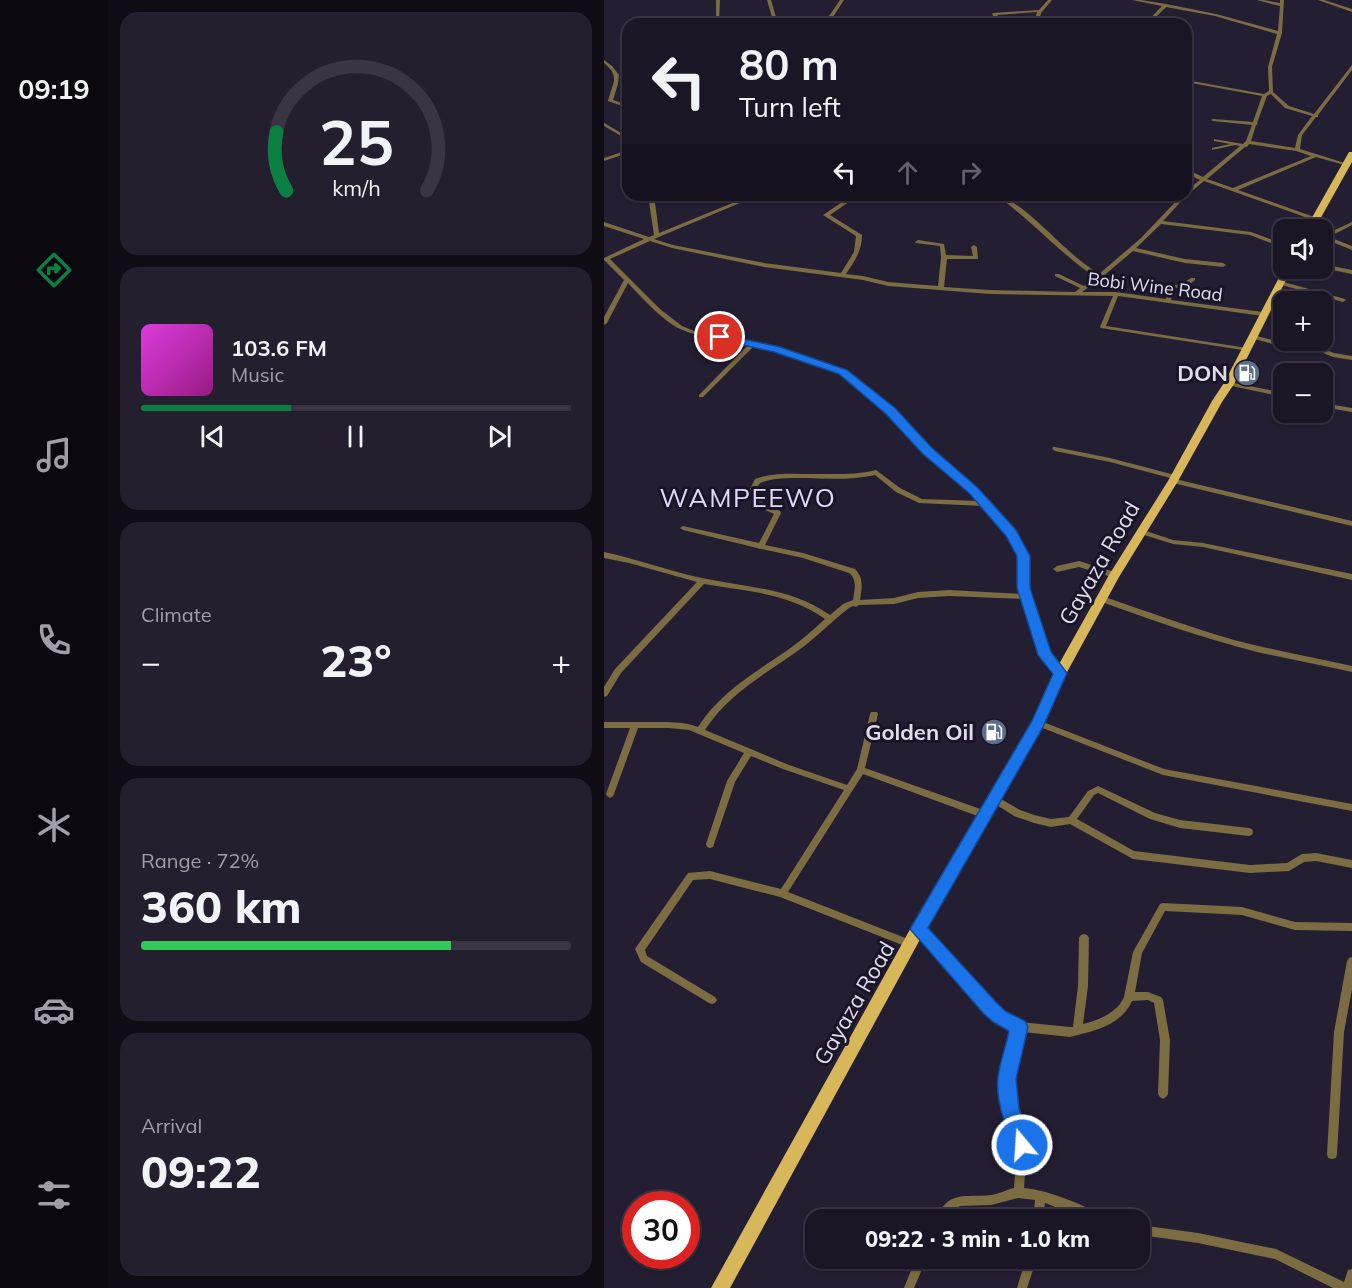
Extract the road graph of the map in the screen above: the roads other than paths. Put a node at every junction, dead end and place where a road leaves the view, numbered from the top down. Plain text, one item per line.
1 (718, 0) edge
2 (769, 0) edge
3 (842, 0) edge
4 (1050, 0) edge
5 (1134, 0) edge
6 (1259, 0) edge
7 (1320, 0) edge
8 (1143, 1) edge
9 (1280, 2) edge
10 (1166, 5) junction
11 (1040, 11) junction
12 (1351, 11) edge
13 (718, 18) edge
14 (774, 18) edge
15 (831, 18) edge
16 (996, 18) edge
17 (1038, 18) edge
18 (1153, 18) edge
19 (1280, 33) junction
20 (604, 61) edge
21 (1351, 66) edge
22 (1192, 82) edge
23 (1268, 93) junction
24 (622, 105) edge
25 (1316, 116) junction
26 (1213, 120) dead end
27 (604, 124) edge
28 (1256, 124) junction
29 (622, 135) edge
30 (1216, 140) dead end
31 (1238, 144) junction
32 (1247, 144) junction
33 (1214, 149) dead end
34 (1297, 150) junction
35 (622, 153) edge
36 (1351, 154) edge
37 (1315, 156) junction
38 (604, 160) edge
39 (1346, 165) junction
40 (1192, 174) edge
41 (1202, 179) junction
42 (1192, 188) edge
43 (1234, 190) junction
44 (652, 201) edge
45 (741, 201) edge
46 (847, 201) edge
47 (1007, 201) edge
48 (1179, 201) edge
49 (1315, 219) joint
50 (1159, 222) junction
51 (1351, 223) edge
52 (604, 224) edge
53 (1333, 233) edge
54 (657, 235) junction
55 (650, 239) junction
56 (1333, 241) edge
57 (918, 242) dead end
58 (1273, 242) edge
59 (974, 247) dead end
60 (1351, 248) edge
61 (1132, 249) junction
62 (944, 257) junction
63 (1223, 265) dead end
64 (1333, 268) edge
65 (1351, 272) edge
66 (1057, 275) dead end
67 (842, 276) junction
68 (1099, 277) junction
69 (626, 279) junction
70 (1193, 279) dead end
71 (1282, 279) edge
72 (1280, 283) junction
73 (941, 288) junction
74 (1084, 288) junction
75 (1077, 293) junction
76 (1116, 294) junction
77 (1343, 300) dead end
78 (1168, 302) junction
79 (1263, 314) junction
80 (604, 323) edge
81 (1253, 337) junction
82 (752, 344) junction
83 (1247, 350) junction
84 (1351, 358) edge
85 (1229, 384) junction
86 (1273, 393) edge
87 (701, 396) dead end
88 (1333, 407) edge
89 (1351, 410) edge
90 (1055, 449) dead end
91 (1174, 479) junction
92 (986, 504) junction
93 (1351, 524) edge
94 (683, 528) dead end
95 (1140, 531) junction
96 (760, 547) junction
97 (604, 555) edge
98 (1057, 569) dead end
99 (1115, 575) junction
100 (1351, 577) edge
101 (702, 581) junction
102 (1027, 597) junction
103 (1102, 599) junction
104 (856, 604) junction
105 (830, 619) junction
106 (1351, 669) edge
107 (1060, 673) junction
108 (604, 694) edge
109 (874, 714) dead end
110 (1038, 723) junction
111 (636, 724) junction
112 (604, 725) edge
113 (700, 730) junction
114 (750, 751) junction
115 (861, 770) junction
116 (847, 788) junction
117 (610, 794) dead end
118 (992, 798) junction
119 (1351, 808) edge
120 (983, 814) junction
121 (1070, 820) junction
122 (1249, 832) dead end
123 (710, 844) dead end
124 (1351, 864) edge
125 (780, 893) junction
126 (1351, 927) edge
127 (918, 929) junction
128 (1084, 938) dead end
129 (911, 945) junction
130 (1351, 961) edge
131 (1129, 997) junction
132 (712, 1000) dead end
133 (1019, 1027) junction
134 (1077, 1031) junction
135 (1163, 1094) dead end
136 (1332, 1154) dead end
137 (1019, 1192) junction
138 (1040, 1197) junction
139 (946, 1209) edge
140 (1039, 1209) edge
141 (1073, 1209) edge
142 (1150, 1231) edge
143 (917, 1269) edge
144 (1028, 1269) edge
145 (1351, 1274) edge
146 (720, 1288) edge
147 (909, 1288) edge
148 (1022, 1288) edge
149 (1347, 1288) edge

1 - 13 street
2 - 14 street
3 - 15 street
4 - 11 street
5 - 8 street
6 - 9 street
7 - 12 street
8 - 10 street
9 - 19 street
10 - 18 street
10 - 19 street
11 - 16 street
11 - 17 street
19 - 23 street
20 - 24 street
21 - 25 street
22 - 23 street
23 - 25 street
23 - 28 street
25 - 34 street
26 - 28 street
27 - 29 street
28 - 32 street
30 - 31 street
31 - 32 street
31 - 33 street
32 - 34 street
32 - 41 street
34 - 37 street
35 - 38 street
36 - 39 main road
37 - 39 street
37 - 43 street
39 - 49 main road
40 - 41 street
41 - 42 street
41 - 43 street
43 - 49 street
44 - 54 street
45 - 54 street
46 - 67 street
47 - 68 street
48 - 50 street
50 - 58 street
50 - 61 street
51 - 53 street
52 - 55 street, Bobi Wine Road
54 - 55 street
55 - 67 street, Bobi Wine Road
55 - 69 street
56 - 60 street
57 - 62 street
59 - 62 street
61 - 63 street
61 - 68 street
62 - 73 street
64 - 65 street
66 - 74 street
67 - 73 street, Bobi Wine Road
68 - 74 street
69 - 80 street
69 - 82 street
70 - 78 street
71 - 72 main road, Gayaza Road
72 - 77 street
72 - 79 main road, Gayaza Road
73 - 75 street, Bobi Wine Road
74 - 75 street
75 - 76 street, Bobi Wine Road
76 - 78 street, Bobi Wine Road
76 - 83 street
78 - 79 street, Bobi Wine Road
79 - 81 main road, Gayaza Road
81 - 83 main road, Gayaza Road
81 - 84 street
82 - 87 street
82 - 92 street
83 - 85 main road, Gayaza Road
85 - 86 street
85 - 91 main road, Gayaza Road
88 - 89 street
90 - 91 street
91 - 93 street
91 - 95 main road, Gayaza Road
92 - 96 street
92 - 102 street
94 - 96 street
95 - 99 main road, Gayaza Road
95 - 100 street
96 - 104 street
97 - 101 street
98 - 99 street
99 - 103 main road, Gayaza Road
101 - 105 street
101 - 108 street
102 - 104 street
102 - 107 street
103 - 106 street
103 - 107 main road, Gayaza Road
104 - 105 street
105 - 113 street
107 - 110 main road, Gayaza Road
109 - 115 street
110 - 118 main road, Gayaza Road
110 - 119 street
111 - 112 street
111 - 113 street
111 - 117 street
113 - 114 street
114 - 116 street
114 - 123 street
115 - 116 street
115 - 120 street
116 - 125 street
118 - 120 main road, Gayaza Road
118 - 121 street
120 - 127 main road, Gayaza Road
121 - 122 street
121 - 124 street
125 - 129 street
125 - 132 street
126 - 131 street
127 - 129 main road, Gayaza Road
127 - 133 street
128 - 134 street
129 - 146 main road, Gayaza Road
130 - 136 street
131 - 134 street
131 - 135 street
133 - 134 street
133 - 137 street
137 - 138 street
137 - 139 street
138 - 140 street
138 - 141 street
142 - 149 street
143 - 147 street
144 - 148 street
145 - 149 street

